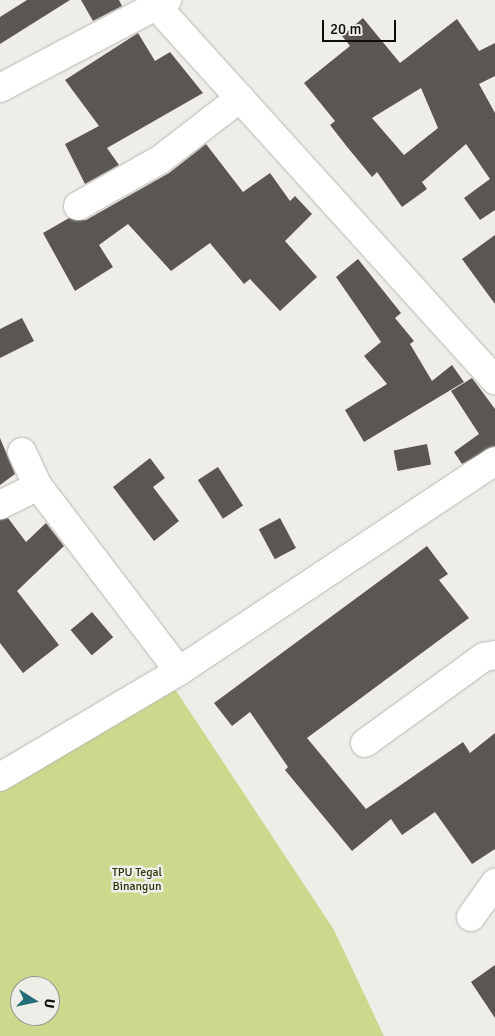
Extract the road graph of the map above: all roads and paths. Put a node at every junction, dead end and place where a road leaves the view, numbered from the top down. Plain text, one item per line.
1 (159, 2) edge
2 (0, 88) edge
3 (240, 98) junction
4 (78, 206) dead end
5 (495, 380) edge
6 (22, 452) dead end
7 (495, 461) edge
8 (38, 486) junction
9 (0, 505) edge
10 (495, 656) edge
11 (179, 671) junction
12 (364, 743) dead end
13 (0, 777) edge
14 (495, 883) edge
15 (471, 917) dead end

1 - 2 street
1 - 3 street
3 - 4 street
3 - 5 street
6 - 8 street
7 - 11 street
8 - 9 street
8 - 11 street
10 - 12 street
11 - 13 street
14 - 15 street

